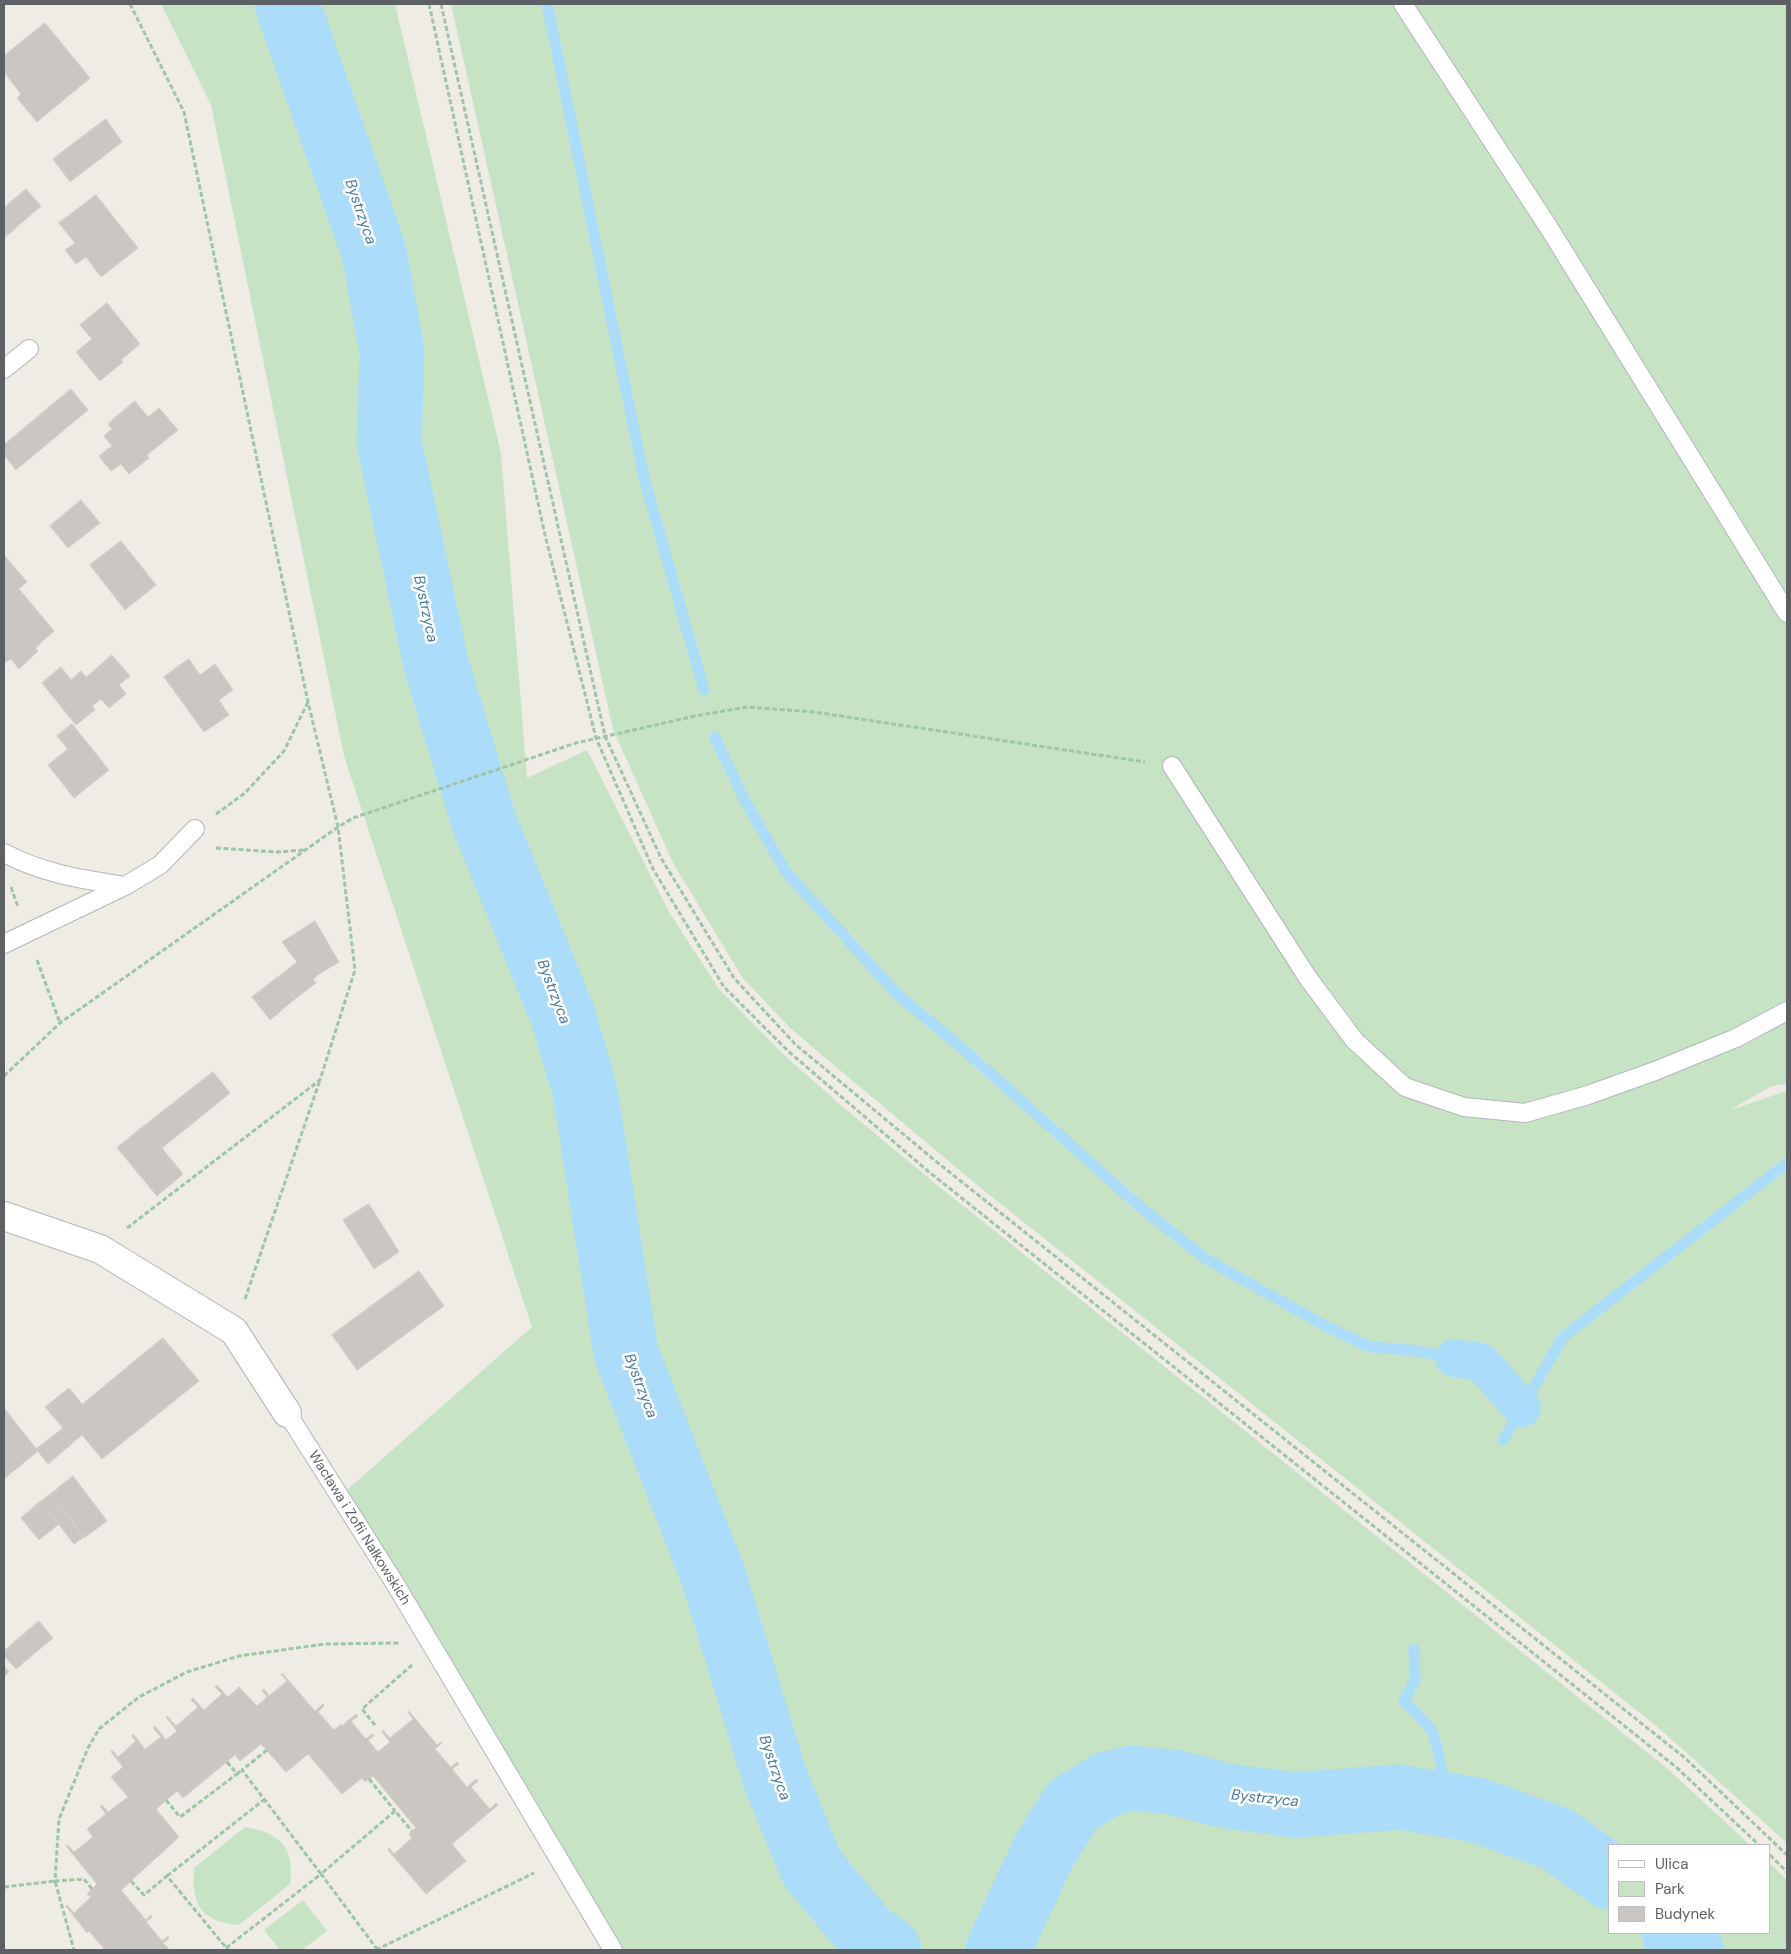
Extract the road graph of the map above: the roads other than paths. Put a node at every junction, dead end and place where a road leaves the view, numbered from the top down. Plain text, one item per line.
1 (1403, 4) edge
2 (29, 349) dead end
3 (4, 370) edge
4 (1787, 613) edge
5 (1172, 766) road end
6 (195, 829) road end
7 (4, 853) edge
8 (125, 886) junction
9 (4, 944) edge
10 (1787, 1011) edge
11 (4, 1216) edge
12 (287, 1414) joint
13 (612, 1950) edge

1 - 4 lane
2 - 3 lane
5 - 10 lane
6 - 8 lane
7 - 8 lane
8 - 9 lane
11 - 12 street, Wacława i Zofii Nałkowskich
12 - 13 lane, Wacława i Zofii Nałkowskich

